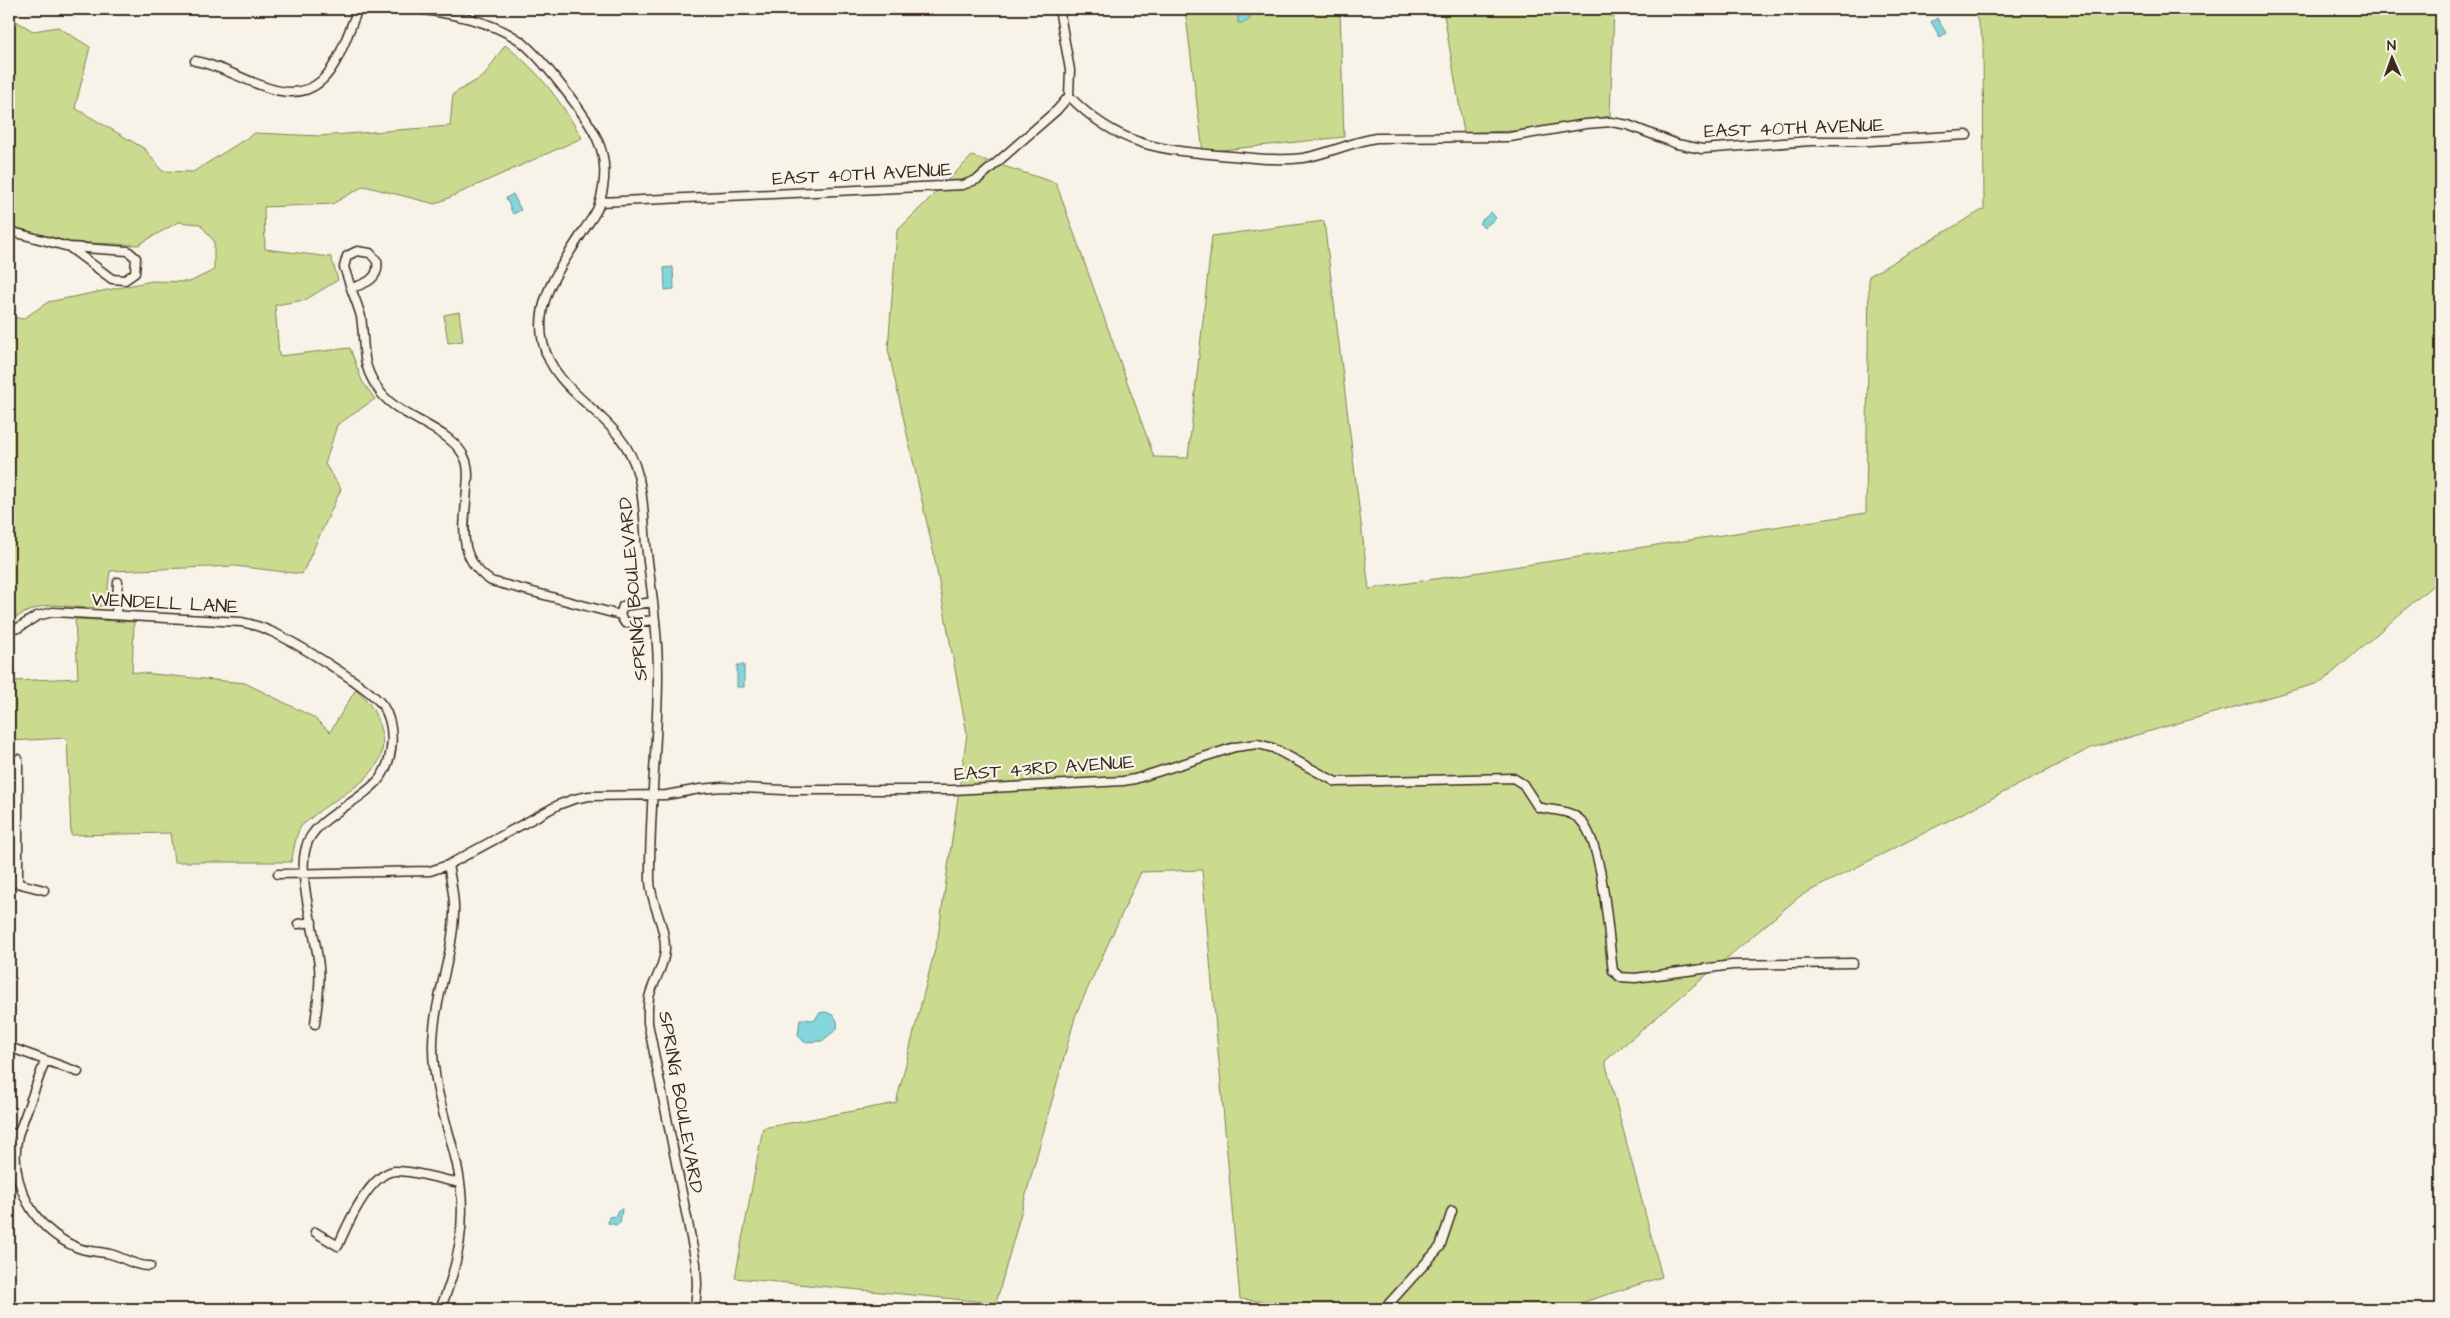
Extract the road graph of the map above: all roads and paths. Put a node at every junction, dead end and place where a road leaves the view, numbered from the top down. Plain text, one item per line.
1 (358, 9) edge
2 (418, 9) edge
3 (1059, 9) edge
4 (195, 61) dead end
5 (1069, 96) junction
6 (1058, 110) junction
7 (1082, 110) junction
8 (1967, 135) dead end
9 (600, 202) junction
10 (9, 231) edge
11 (69, 247) junction
12 (351, 288) junction
13 (118, 582) dead end
14 (653, 602) junction
15 (116, 615) junction
16 (620, 615) junction
17 (655, 620) junction
18 (18, 628) dead end
19 (18, 759) dead end
20 (652, 796) junction
21 (448, 864) junction
22 (278, 874) dead end
23 (304, 874) junction
24 (9, 881) edge
25 (18, 883) junction
26 (44, 890) dead end
27 (312, 922) junction
28 (298, 924) dead end
29 (1853, 963) dead end
30 (315, 1024) dead end
31 (9, 1047) edge
32 (45, 1061) junction
33 (78, 1072) dead end
34 (9, 1132) edge
35 (18, 1135) junction
36 (460, 1183) junction
37 (1452, 1211) dead end
38 (315, 1232) dead end
39 (150, 1266) dead end
40 (440, 1309) edge
41 (695, 1309) edge
42 (1384, 1309) edge

1 - 4 street
2 - 9 street, SPRING BOULEVARD
3 - 5 street
5 - 6 street, EAST 40TH AVENUE
5 - 7 street, EAST 40TH AVENUE
6 - 7 street
6 - 9 street, EAST 40TH AVENUE
7 - 8 street, EAST 40TH AVENUE
9 - 14 street, SPRING BOULEVARD
10 - 11 street
11 - 11 street
12 - 12 street
12 - 16 street
13 - 15 street
14 - 16 street
14 - 17 street, SPRING BOULEVARD
15 - 18 street, WENDELL LANE
15 - 23 street, WENDELL LANE
16 - 17 street
17 - 20 street, SPRING BOULEVARD
19 - 25 street
20 - 21 street, EAST 43RD AVENUE
20 - 29 street, EAST 43RD AVENUE
20 - 41 street, SPRING BOULEVARD
21 - 23 street, EAST 43RD AVENUE
21 - 36 street
22 - 23 street, EAST 43RD AVENUE
23 - 27 street, WENDELL LANE
24 - 25 street
25 - 26 street
27 - 28 street
27 - 30 street, WENDELL LANE
31 - 32 street
32 - 33 street
32 - 35 street
34 - 35 street
35 - 39 street
36 - 38 street
36 - 40 street
37 - 42 street

